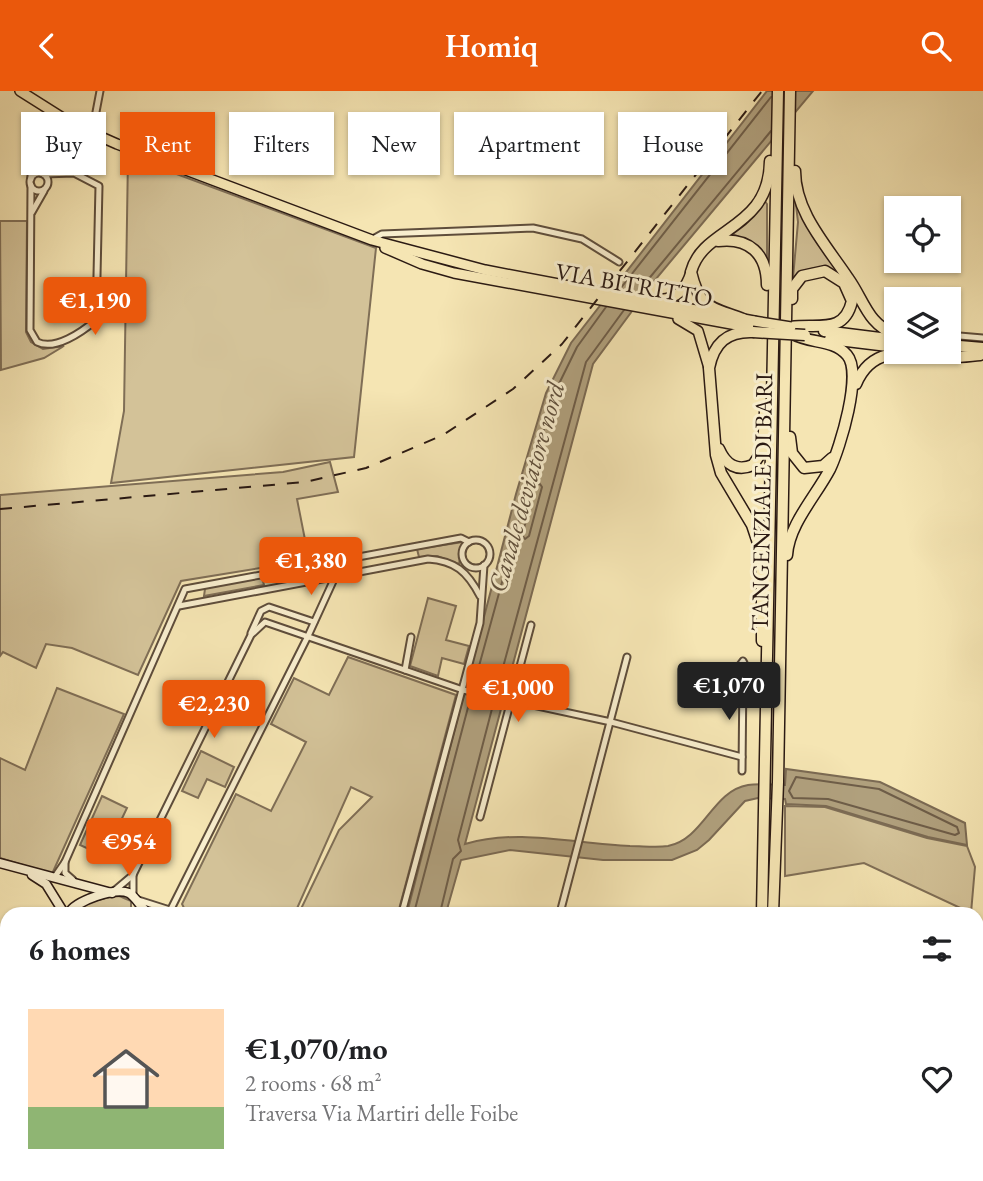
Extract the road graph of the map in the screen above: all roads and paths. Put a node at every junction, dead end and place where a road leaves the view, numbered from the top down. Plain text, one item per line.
1 (20, 91) edge
2 (100, 91) edge
3 (777, 91) edge
4 (790, 91) edge
5 (50, 110) joint
6 (54, 112) edge
7 (96, 112) edge
8 (789, 134) junction
9 (106, 138) edge
10 (774, 144) junction
11 (31, 175) edge
12 (41, 175) edge
13 (42, 175) edge
14 (62, 175) edge
15 (75, 175) edge
16 (31, 182) junction
17 (46, 186) junction
18 (32, 212) junction
19 (411, 233) junction
20 (372, 240) junction
21 (714, 241) junction
22 (409, 250) junction
23 (619, 262) dead end
24 (691, 272) junction
25 (568, 290) junction
26 (773, 312) junction
27 (693, 313) junction
28 (743, 319) junction
29 (753, 327) junction
30 (788, 329) junction
31 (884, 329) edge
32 (805, 332) junction
33 (961, 336) edge
34 (983, 338) edge
35 (884, 339) edge
36 (773, 343) junction
37 (884, 345) edge
38 (961, 346) edge
39 (961, 352) edge
40 (982, 353) edge
41 (709, 368) junction
42 (785, 372) junction
43 (852, 395) junction
44 (716, 441) junction
45 (836, 451) junction
46 (469, 542) junction
47 (412, 546) junction
48 (333, 560) junction
49 (414, 561) junction
50 (467, 565) junction
51 (484, 565) junction
52 (458, 567) junction
53 (467, 573) junction
54 (335, 577) junction
55 (481, 596) junction
56 (781, 597) junction
57 (179, 606) junction
58 (314, 622) junction
59 (531, 625) dead end
60 (251, 635) junction
61 (308, 636) junction
62 (411, 637) dead end
63 (628, 657) dead end
64 (405, 670) junction
65 (768, 671) junction
66 (743, 673) dead end
67 (463, 690) junction
68 (508, 700) junction
69 (611, 722) junction
70 (742, 757) junction
71 (742, 771) dead end
72 (480, 817) dead end
73 (65, 862) junction
74 (0, 863) edge
75 (24, 870) junction
76 (133, 875) junction
77 (54, 878) junction
78 (83, 885) junction
79 (112, 893) junction
80 (135, 900) junction
81 (62, 907) edge
82 (73, 907) edge
83 (137, 907) edge
84 (142, 907) edge
85 (157, 907) edge
86 (172, 907) edge
87 (404, 907) edge
88 (562, 907) edge
89 (762, 907) edge
90 (773, 907) edge

1 - 5 main road, VIA BITRITTO
2 - 7 street
3 - 10 highway
4 - 8 highway, TANGENZIALE DI BARI
5 - 6 main road, VIA BITRITTO
8 - 30 highway, TANGENZIALE DI BARI
8 - 31 highway
9 - 20 main road, VIA BITRITTO
10 - 21 highway
10 - 26 highway, TANGENZIALE DI BARI
11 - 16 street
12 - 16 street
13 - 17 street
14 - 17 street
15 - 18 street
16 - 17 street
16 - 18 street
17 - 18 street
19 - 20 street
19 - 22 street
19 - 23 street
20 - 22 main road, VIA BITRITTO
20 - 25 main road, VIA BITRITTO
21 - 24 highway
21 - 26 highway
22 - 25 main road, VIA BITRITTO
24 - 25 main road
24 - 28 highway
25 - 27 main road, VIA BITRITTO
25 - 41 main road
26 - 36 highway, TANGENZIALE DI BARI
27 - 28 main road, VIA BITRITTO
27 - 29 main road, VIA BITRITTO
28 - 29 main road, VIA BITRITTO
29 - 30 highway, bridge
29 - 41 highway
30 - 30 highway
30 - 32 highway, bridge
30 - 42 highway, TANGENZIALE DI BARI
30 - 43 highway
32 - 35 highway
32 - 37 highway
33 - 34 street
36 - 44 highway
36 - 65 highway, TANGENZIALE DI BARI
38 - 40 highway
39 - 40 highway
40 - 43 highway
41 - 44 highway
42 - 45 highway
42 - 56 highway, TANGENZIALE DI BARI
43 - 45 highway
44 - 65 highway
45 - 56 highway
46 - 47 street
46 - 50 street
46 - 51 street
47 - 48 street
47 - 49 street
48 - 54 street
48 - 57 street
49 - 52 street
49 - 54 street
50 - 51 street
50 - 52 street
50 - 53 street
51 - 55 street
52 - 53 street
53 - 55 street
54 - 57 street
54 - 58 street
55 - 67 street
56 - 90 highway, TANGENZIALE DI BARI
57 - 73 street
58 - 60 street
58 - 61 street
59 - 68 street
60 - 61 street
60 - 76 street
61 - 64 street
61 - 86 street
62 - 64 street
63 - 69 street
64 - 67 street
65 - 89 highway, TANGENZIALE DI BARI
66 - 70 street
67 - 68 street
67 - 87 street
68 - 69 street
68 - 72 street
69 - 70 street
69 - 88 street
70 - 71 street
73 - 77 street
73 - 78 street
74 - 75 street
75 - 77 street
75 - 81 street
76 - 79 street
76 - 80 street
77 - 78 street
78 - 79 street
79 - 80 street
79 - 82 street
80 - 83 street
80 - 84 street
80 - 85 street

